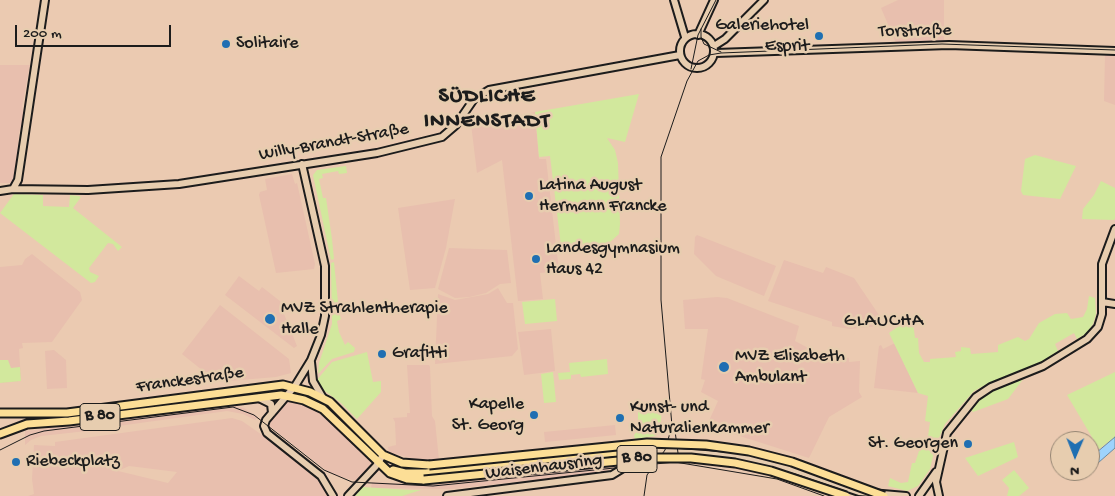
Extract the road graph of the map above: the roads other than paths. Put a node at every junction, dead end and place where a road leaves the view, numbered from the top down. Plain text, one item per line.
1 (45, 0) edge
2 (674, 0) edge
3 (714, 0) edge
4 (764, 0) edge
5 (698, 34) junction
6 (685, 37) junction
7 (715, 50) junction
8 (1115, 51) edge
9 (680, 54) junction
10 (302, 164) junction
11 (13, 189) junction
12 (0, 191) edge
13 (1115, 229) edge
14 (1102, 302) junction
15 (1115, 304) edge
16 (310, 360) junction
17 (295, 386) junction
18 (288, 396) junction
19 (256, 397) junction
20 (323, 398) junction
21 (0, 413) edge
22 (272, 413) junction
23 (0, 434) edge
24 (631, 451) junction
25 (383, 455) junction
26 (379, 463) junction
27 (938, 468) junction
28 (418, 473) junction
29 (836, 484) junction
30 (333, 494) edge
31 (349, 496) edge
32 (447, 496) edge
33 (846, 496) edge
34 (884, 496) edge
35 (906, 496) edge
36 (919, 496) edge
37 (939, 496) edge

1 - 11 street
2 - 6 street
3 - 5 street
4 - 7 street
5 - 6 street
5 - 7 street
6 - 9 street
7 - 8 street, Torstraße
7 - 9 street
9 - 10 street, Willy-Brandt-Straße
10 - 11 street, Willy-Brandt-Straße
10 - 16 street
11 - 12 street, Willy-Brandt-Straße
13 - 14 street
14 - 15 street
14 - 27 street
16 - 17 street
16 - 20 street
17 - 18 street
17 - 20 main road, Franckestraße / B 80
17 - 21 main road, Franckestraße / B 80
18 - 19 main road, Franckestraße / B 80
18 - 22 street
18 - 26 main road, Franckestraße / B 80
19 - 22 street
19 - 23 main road, Franckestraße / B 80
20 - 25 main road, Franckestraße / B 80
22 - 30 street
24 - 28 main road
24 - 29 street
24 - 32 street, Waisenhausring
25 - 26 street
25 - 28 main road
25 - 34 main road, Franckestraße / B 80, bridge
26 - 28 main road
26 - 31 street
26 - 33 main road, B 80, bridge
27 - 36 street
27 - 37 street
29 - 33 street
29 - 35 street

